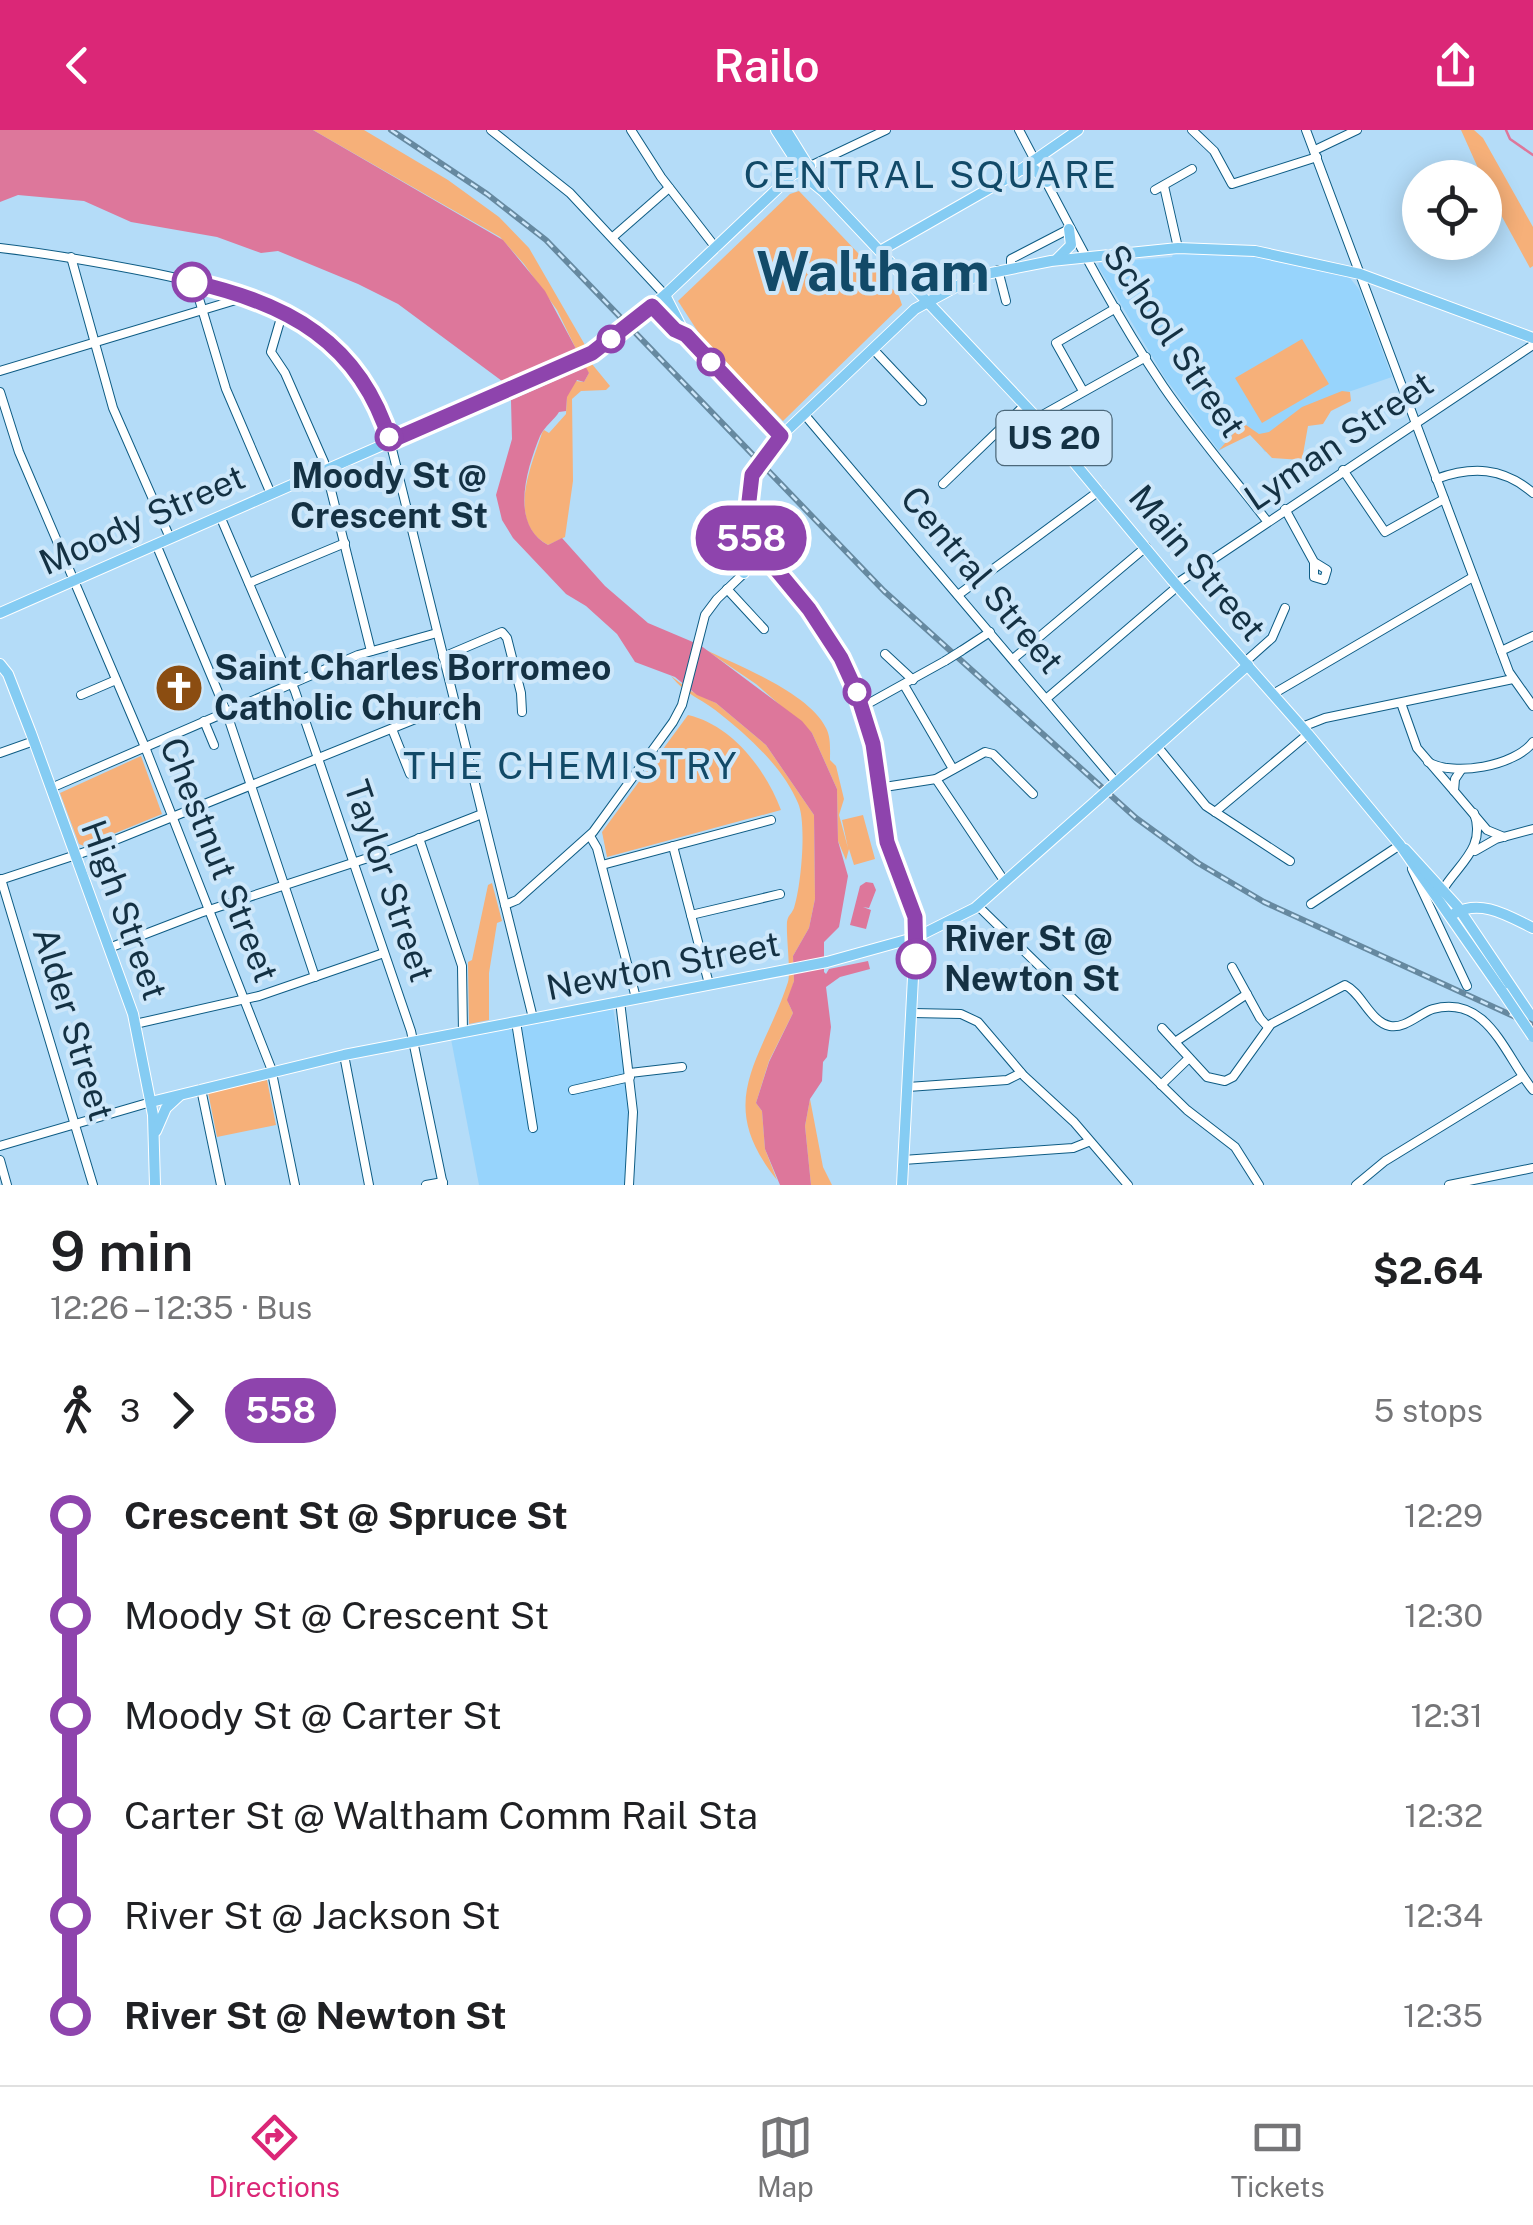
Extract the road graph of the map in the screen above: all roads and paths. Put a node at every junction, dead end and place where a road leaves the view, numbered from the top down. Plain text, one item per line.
1 (491, 130) edge
2 (631, 130) edge
3 (776, 130) edge
4 (786, 130) edge
5 (886, 130) edge
6 (1020, 130) edge
7 (1078, 130) edge
8 (1192, 130) edge
9 (1306, 130) edge
10 (1357, 130) edge
11 (1316, 153) junction
12 (1036, 159) junction
13 (806, 168) junction
14 (1192, 170) dead end
15 (1017, 173) junction
16 (1047, 182) junction
17 (669, 188) junction
18 (823, 190) junction
19 (776, 192) junction
20 (1069, 229) junction
21 (613, 237) junction
22 (0, 248) edge
23 (716, 248) junction
24 (1178, 248) junction
25 (880, 251) junction
26 (71, 257) junction
27 (1086, 258) junction
28 (1051, 261) junction
29 (1011, 268) junction
30 (998, 270) junction
31 (1360, 274) junction
32 (194, 282) junction
33 (665, 295) junction
34 (250, 296) junction
35 (927, 301) junction
36 (1006, 301) dead end
37 (652, 306) junction
38 (1116, 308) junction
39 (203, 310) junction
40 (283, 312) junction
41 (686, 335) junction
42 (94, 343) junction
43 (1532, 346) edge
44 (872, 349) junction
45 (1146, 358) junction
46 (0, 370) edge
47 (1084, 391) junction
48 (0, 392) edge
49 (922, 402) dead end
50 (1025, 405) junction
51 (804, 414) junction
52 (1037, 418) junction
53 (1415, 423) junction
54 (781, 436) junction
55 (390, 441) junction
56 (326, 470) junction
57 (1343, 470) junction
58 (1436, 479) junction
59 (944, 484) dead end
60 (1099, 491) junction
61 (271, 494) junction
62 (1533, 494) edge
63 (1444, 499) junction
64 (1285, 509) junction
65 (220, 516) junction
66 (1267, 521) junction
67 (750, 534) junction
68 (170, 538) junction
69 (345, 543) junction
70 (156, 544) junction
71 (1146, 547) junction
72 (762, 555) junction
73 (1314, 562) dead end
74 (744, 573) junction
75 (1473, 577) junction
76 (74, 580) junction
77 (249, 583) junction
78 (1177, 585) junction
79 (727, 589) junction
80 (958, 594) junction
81 (1285, 608) dead end
82 (0, 613) edge
83 (764, 629) dead end
84 (990, 632) junction
85 (437, 633) junction
86 (1533, 636) edge
87 (370, 650) junction
88 (1501, 651) junction
89 (886, 654) dead end
90 (443, 657) junction
91 (1013, 659) junction
92 (0, 664) edge
93 (1247, 664) junction
94 (1513, 679) junction
95 (116, 680) junction
96 (909, 682) junction
97 (292, 683) junction
98 (1273, 694) junction
99 (81, 695) dead end
100 (1046, 699) junction
101 (455, 703) junction
102 (1402, 703) junction
103 (1533, 706) edge
104 (862, 707) junction
105 (226, 711) junction
106 (522, 712) dead end
107 (204, 721) junction
108 (392, 729) junction
109 (1305, 730) junction
110 (34, 742) junction
111 (1533, 742) edge
112 (214, 745) dead end
113 (1157, 746) junction
114 (145, 747) junction
115 (0, 753) edge
116 (318, 758) junction
117 (1428, 762) junction
118 (952, 769) junction
119 (1462, 770) junction
120 (410, 774) dead end
121 (936, 780) junction
122 (251, 785) junction
123 (1113, 786) junction
124 (51, 788) junction
125 (878, 788) junction
126 (1454, 791) junction
127 (1034, 794) dead end
128 (1216, 812) junction
129 (1474, 813) junction
130 (482, 814) junction
131 (172, 817) junction
132 (771, 820) dead end
133 (1533, 829) edge
134 (590, 836) junction
135 (1504, 837) junction
136 (418, 838) junction
137 (673, 846) junction
138 (1403, 851) junction
139 (1471, 854) junction
140 (76, 855) junction
141 (1290, 861) dead end
142 (354, 863) junction
143 (602, 865) junction
144 (0, 879) edge
145 (1005, 882) junction
146 (284, 886) junction
147 (1442, 888) junction
148 (780, 894) dead end
149 (1311, 904) dead end
150 (505, 905) junction
151 (978, 906) junction
152 (209, 910) junction
153 (1456, 913) junction
154 (691, 916) junction
155 (1440, 923) junction
156 (1533, 928) edge
157 (916, 937) junction
158 (109, 948) junction
159 (384, 952) junction
160 (1232, 967) dead end
161 (315, 976) junction
162 (709, 984) junction
163 (1467, 986) dead end
164 (1247, 994) junction
165 (636, 998) junction
166 (244, 1000) junction
167 (620, 1001) junction
168 (913, 1013) junction
169 (533, 1018) junction
170 (1533, 1019) edge
171 (516, 1022) junction
172 (135, 1024) junction
173 (1268, 1027) junction
174 (1162, 1028) dead end
175 (463, 1033) junction
176 (1533, 1037) edge
177 (415, 1042) junction
178 (1175, 1042) junction
179 (344, 1055) junction
180 (1189, 1058) junction
181 (682, 1067) dead end
182 (272, 1072) junction
183 (1022, 1073) junction
184 (630, 1075) junction
185 (1522, 1077) junction
186 (1161, 1085) junction
187 (908, 1087) junction
188 (201, 1089) junction
189 (574, 1090) dead end
190 (1533, 1090) edge
191 (187, 1093) junction
192 (151, 1102) junction
193 (74, 1124) junction
194 (533, 1128) dead end
195 (154, 1142) junction
196 (1088, 1142) junction
197 (0, 1146) edge
198 (0, 1160) edge
199 (903, 1160) junction
200 (1533, 1168) edge
201 (443, 1183) edge
202 (8, 1185) edge
203 (93, 1185) edge
204 (155, 1185) edge
205 (221, 1185) edge
206 (296, 1185) edge
207 (370, 1185) edge
208 (426, 1185) edge
209 (629, 1185) edge
210 (902, 1185) edge
211 (1128, 1185) edge
212 (1259, 1185) edge
213 (1356, 1185) edge
214 (1449, 1185) edge

1 - 21 street
2 - 17 street
3 - 13 main road, Main Street / US 20
4 - 13 main road, Main Street / US 20
5 - 13 street
6 - 12 street, School Street
7 - 12 main road
8 - 11 street
9 - 11 street
10 - 11 street
11 - 31 street
12 - 15 main road
12 - 16 street, School Street
13 - 18 main road, Main Street / US 20
13 - 19 main road, Moody Street
14 - 24 street
15 - 16 main road
15 - 25 main road
16 - 20 street, School Street
17 - 21 street
17 - 23 street
18 - 19 main road
18 - 25 main road, Main Street / US 20
19 - 23 main road, Moody Street
20 - 27 street, School Street
20 - 28 main road
20 - 29 street
21 - 33 street
22 - 26 street
23 - 33 main road, Moody Street
24 - 27 main road
24 - 31 main road
25 - 35 main road, Main Street / US 20
26 - 32 street
26 - 42 street
27 - 28 main road
27 - 38 street, School Street
28 - 29 main road
29 - 30 main road
30 - 35 main road
30 - 36 street
31 - 43 main road
31 - 53 street
32 - 34 street
32 - 39 street
33 - 37 main road, Moody Street
33 - 41 main road
34 - 39 street
34 - 40 street
35 - 44 main road
35 - 50 main road, Main Street / US 20
37 - 41 main road
37 - 55 main road, Moody Street
38 - 45 street, School Street
38 - 47 street
39 - 42 street
39 - 61 street
40 - 55 street
40 - 56 street
41 - 54 main road
42 - 46 street
42 - 68 street
43 - 53 street, Lyman Street
44 - 49 street
44 - 51 main road
45 - 47 street
45 - 66 street, School Street
47 - 52 street
48 - 76 street, Chestnut Street
50 - 52 main road, Main Street / US 20
50 - 59 street
51 - 54 main road
51 - 80 street, Central Street
52 - 60 main road, Main Street / US 20
53 - 57 street, Lyman Street
53 - 58 street
54 - 67 main road
55 - 56 main road, Moody Street
55 - 85 street
56 - 61 main road, Moody Street
56 - 69 street
57 - 63 street
57 - 64 street, Lyman Street
58 - 62 street
58 - 63 street
60 - 71 main road, Main Street / US 20
60 - 80 street
61 - 65 main road, Moody Street
63 - 75 street
64 - 66 street, Lyman Street
64 - 73 street
65 - 68 main road, Moody Street
65 - 77 street, Taylor Street
66 - 78 street, Lyman Street
67 - 72 main road
67 - 74 main road
68 - 70 main road, Moody Street
69 - 77 street
69 - 87 street
70 - 76 main road, Moody Street
70 - 105 street
71 - 78 main road, Main Street / US 20
71 - 91 street
72 - 74 street
72 - 104 main road
74 - 79 street
75 - 88 street
75 - 98 street
76 - 82 main road, Moody Street
76 - 95 street, Chestnut Street
77 - 97 street, Taylor Street
78 - 93 main road, Main Street / US 20
78 - 100 street, Lyman Street
79 - 83 street
79 - 134 street
80 - 84 street, Central Street
81 - 93 street
84 - 91 street, Central Street
84 - 96 street, bridge
85 - 87 street
85 - 90 street
86 - 88 street
87 - 97 street
88 - 94 street
89 - 96 street
90 - 101 street
90 - 106 street
91 - 100 street, Central Street
92 - 110 main road, High Street
93 - 98 main road, Main Street / US 20
93 - 113 main road, Newton Street
94 - 102 street
94 - 103 street
95 - 99 street
95 - 114 street, Chestnut Street
96 - 104 street
96 - 118 street
97 - 105 street
97 - 116 street, Taylor Street
98 - 109 main road, Main Street / US 20
100 - 123 street, Central Street
101 - 108 street
101 - 130 street
102 - 109 street
102 - 117 street
104 - 125 main road
105 - 107 street
105 - 122 street
107 - 112 street
107 - 114 street
108 - 116 street
108 - 120 street
109 - 128 street
109 - 138 main road, Main Street / US 20
110 - 115 street
110 - 124 main road, High Street
111 - 119 street
113 - 123 main road, Newton Street
113 - 128 street
114 - 124 street
114 - 131 street, Chestnut Street
116 - 122 street
116 - 142 street, Taylor Street
117 - 119 street
117 - 126 street
118 - 121 street
118 - 127 street
119 - 126 street
121 - 125 street
121 - 145 street
122 - 131 street
122 - 146 street
123 - 145 main road, Newton Street, bridge
124 - 140 main road, High Street
125 - 157 main road
126 - 129 street
128 - 141 street
129 - 135 street
129 - 139 street
130 - 136 street
130 - 150 street
131 - 140 street
131 - 152 street, Chestnut Street
132 - 137 street
133 - 135 street
134 - 143 street
134 - 150 street
135 - 139 street
136 - 142 street
136 - 175 street
137 - 143 street
137 - 154 street
138 - 147 main road, Main Street / US 20
138 - 149 street
138 - 153 main road, Main Street / US 20
138 - 155 street
139 - 147 street
140 - 144 street
140 - 158 main road, High Street
142 - 146 street
142 - 159 street, Taylor Street
143 - 165 street
144 - 193 street, Alder Street
145 - 151 main road, Newton Street
146 - 152 street
146 - 161 street
147 - 153 main road, Main Street / US 20
148 - 154 street
150 - 169 street
151 - 157 main road, Newton Street
151 - 186 street
152 - 158 street
152 - 166 street, Chestnut Street
153 - 155 street
153 - 156 main road
153 - 170 main road, Main Street / US 20
153 - 176 main road, Main Street / US 20, bridge
154 - 162 street
155 - 163 street
157 - 162 main road, Newton Street
157 - 168 main road
158 - 172 main road, High Street
159 - 161 street
159 - 177 street, Taylor Street
160 - 164 street
161 - 166 street
162 - 165 main road, Newton Street
164 - 173 street
164 - 178 street
165 - 167 main road, Newton Street
166 - 172 street
166 - 182 street, Chestnut Street
167 - 169 main road, Newton Street
167 - 184 street
168 - 183 street
168 - 187 main road
169 - 171 main road, Newton Street
171 - 175 main road, Newton Street
171 - 194 street
172 - 192 main road, High Street
173 - 180 street
173 - 185 street
174 - 178 street
175 - 177 main road, Newton Street
177 - 179 main road, Newton Street
177 - 201 street, Taylor Street
178 - 180 street
179 - 182 main road, Newton Street
179 - 207 street
180 - 186 street
181 - 184 street
182 - 188 main road, Newton Street
182 - 206 street, Chestnut Street
183 - 187 street
183 - 196 street
184 - 189 street
184 - 209 street
185 - 190 street
185 - 213 street
186 - 212 street
187 - 199 main road
188 - 191 main road, Newton Street
188 - 205 street
191 - 192 main road, Newton Street
191 - 195 main road
192 - 193 street, Newton Street
192 - 195 main road, High Street
193 - 197 street, Newton Street
193 - 203 street, Alder Street
195 - 204 main road, High Street
196 - 199 street
196 - 211 street
198 - 202 street
199 - 210 main road
200 - 214 street
201 - 208 street

